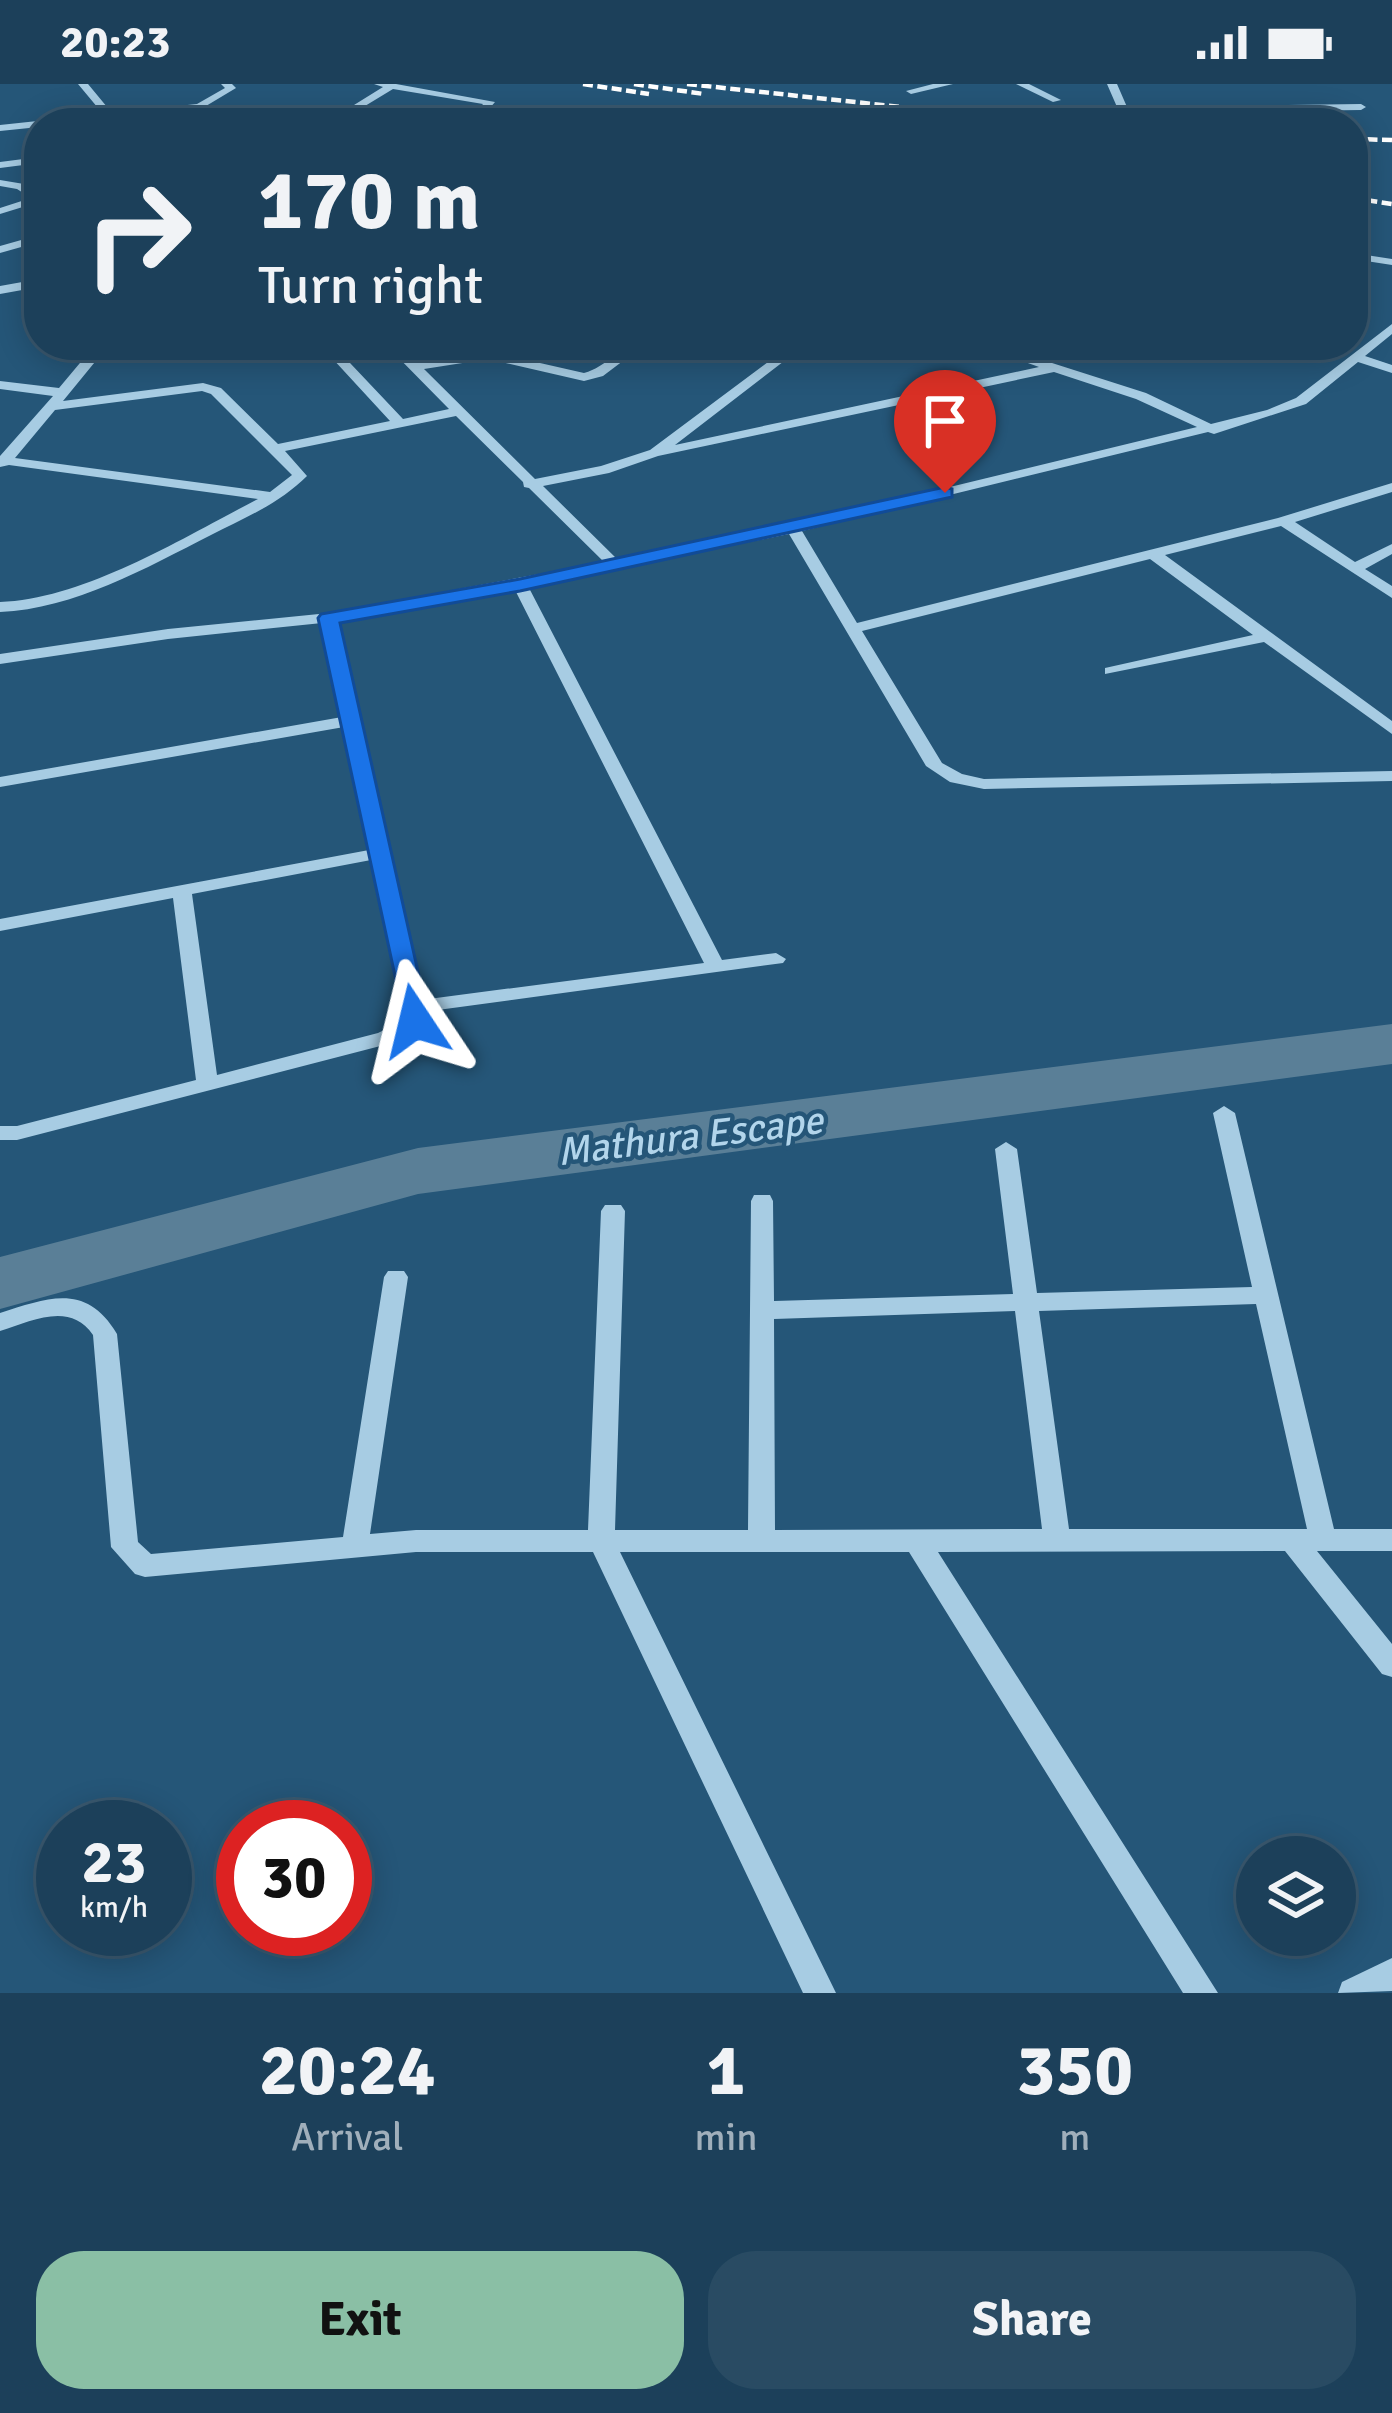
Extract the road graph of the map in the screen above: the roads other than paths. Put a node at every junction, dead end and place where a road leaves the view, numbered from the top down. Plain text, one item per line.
1 (83, 84) edge
2 (379, 84) edge
3 (948, 84) edge
4 (1021, 84) edge
5 (232, 86) edge
6 (392, 86) edge
7 (911, 91) dead end
8 (1289, 96) dead end
9 (1056, 100) dead end
10 (199, 107) joint
11 (1296, 107) junction
12 (1360, 107) dead end
13 (103, 108) edge
14 (190, 108) edge
15 (355, 108) edge
16 (485, 108) edge
17 (1279, 108) edge
18 (1392, 328) edge
19 (1368, 348) edge
20 (91, 360) edge
21 (340, 360) edge
22 (406, 360) edge
23 (460, 360) edge
24 (506, 360) edge
25 (617, 360) edge
26 (779, 360) edge
27 (1029, 360) edge
28 (1353, 360) edge
29 (412, 367) junction
30 (1054, 368) junction
31 (0, 385) edge
32 (64, 393) junction
33 (53, 406) junction
34 (460, 411) junction
35 (400, 424) junction
36 (1214, 430) junction
37 (275, 449) junction
38 (655, 453) junction
39 (2, 462) edge
40 (529, 484) junction
41 (1392, 487) edge
42 (273, 497) junction
43 (1283, 520) junction
44 (793, 529) junction
45 (1392, 548) edge
46 (1152, 553) junction
47 (615, 565) junction
48 (1355, 568) junction
49 (520, 585) junction
50 (1392, 592) edge
51 (0, 607) edge
52 (328, 618) junction
53 (853, 629) junction
54 (1266, 637) junction
55 (0, 659) edge
56 (1112, 671) dead end
57 (351, 721) junction
58 (1392, 729) edge
59 (1392, 776) edge
60 (0, 782) edge
61 (381, 853) junction
62 (182, 890) junction
63 (0, 925) edge
64 (776, 959) dead end
65 (716, 967) junction
66 (415, 1007) junction
67 (207, 1084) junction
68 (1224, 1113) dead end
69 (0, 1133) edge
70 (1006, 1149) dead end
71 (762, 1201) dead end
72 (614, 1211) dead end
73 (396, 1277) dead end
74 (1267, 1295) junction
75 (1025, 1301) junction
76 (762, 1310) junction
77 (0, 1322) edge
78 (601, 1540) junction
79 (761, 1540) junction
80 (916, 1540) junction
81 (1057, 1540) junction
82 (1292, 1540) junction
83 (1324, 1540) junction
84 (1392, 1540) edge
85 (355, 1544) junction
86 (1392, 1665) edge
87 (1392, 1974) edge
88 (820, 1993) edge
89 (1202, 1993) edge
90 (1354, 1993) edge

1 - 13 street
2 - 6 street
3 - 7 street
4 - 9 street
5 - 10 street
6 - 15 street
6 - 16 street
8 - 11 street
10 - 14 street
11 - 12 street
11 - 17 street
18 - 19 street
20 - 32 street
21 - 35 street
22 - 29 street
23 - 29 street
24 - 25 street
26 - 38 street
27 - 30 street
28 - 36 street
29 - 34 street
30 - 36 street
30 - 38 street
31 - 32 street
32 - 33 street
33 - 37 street
33 - 39 street
34 - 35 street
34 - 40 street
35 - 37 street
36 - 44 street
37 - 42 street
38 - 40 street
39 - 42 street
40 - 47 street
41 - 43 street
42 - 51 street
43 - 46 street
43 - 48 street
44 - 47 street
44 - 53 street
45 - 48 street
46 - 53 street
46 - 54 street
47 - 49 street
48 - 50 street
49 - 52 street
49 - 65 street
52 - 55 street
52 - 57 street
53 - 59 street
54 - 56 street
54 - 58 street
57 - 60 street
57 - 61 street
61 - 62 street
61 - 66 street
62 - 63 street
62 - 67 street
64 - 65 street
65 - 66 street
66 - 67 street
67 - 69 street
68 - 74 street
70 - 75 street
71 - 76 street
72 - 78 street
73 - 85 street
74 - 75 street
74 - 83 street
75 - 76 street
75 - 81 street
76 - 79 street
77 - 85 street
78 - 79 street
78 - 85 street
78 - 88 street
79 - 80 street
80 - 81 street
80 - 89 street
81 - 82 street
82 - 83 street
82 - 86 street
83 - 84 street
87 - 90 street

